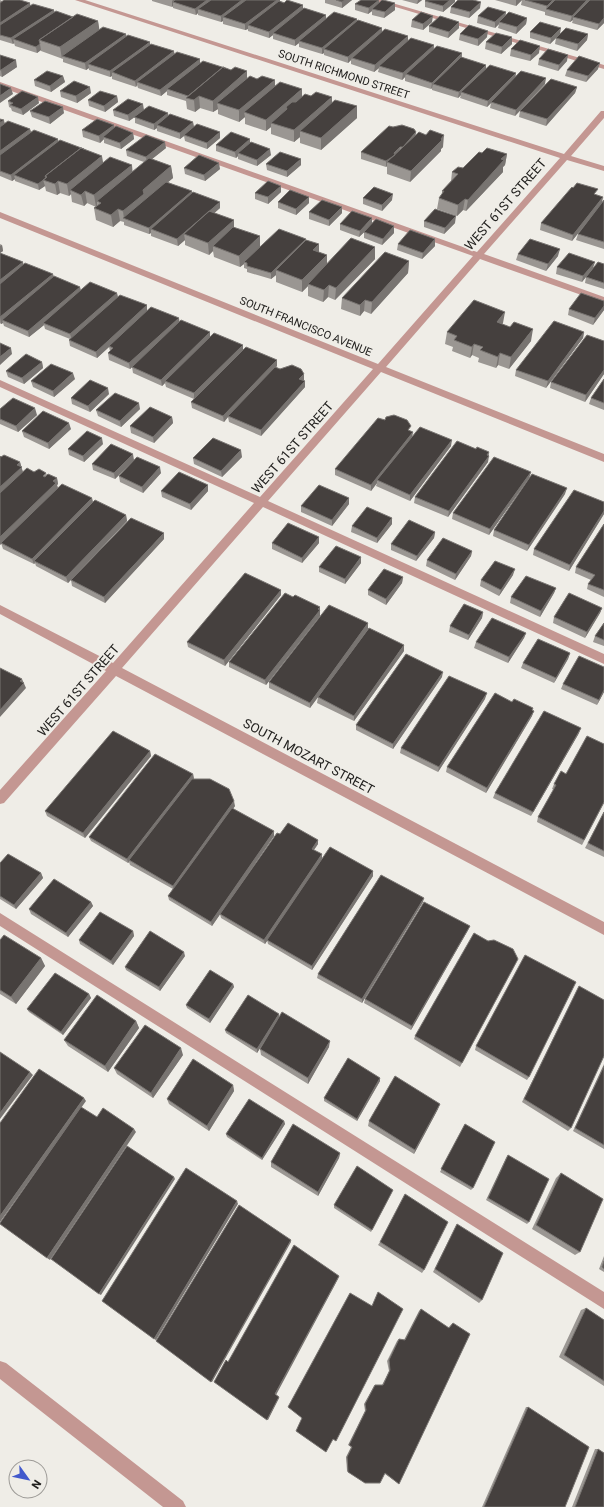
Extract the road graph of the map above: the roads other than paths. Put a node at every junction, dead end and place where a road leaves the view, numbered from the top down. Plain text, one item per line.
1 (78, 0) edge
2 (375, 0) edge
3 (604, 67) edge
4 (0, 84) edge
5 (604, 113) edge
6 (566, 157) junction
7 (604, 169) edge
8 (0, 215) edge
9 (478, 255) junction
10 (604, 300) edge
11 (380, 368) junction
12 (0, 383) edge
13 (604, 458) edge
14 (262, 502) junction
15 (0, 609) edge
16 (604, 659) edge
17 (115, 669) junction
18 (0, 799) edge
19 (0, 919) edge
20 (604, 929) edge
21 (604, 1301) edge
22 (0, 1369) edge
23 (177, 1507) edge

1 - 6 street, SOUTH RICHMOND STREET
2 - 3 street
4 - 9 street
5 - 6 street, WEST 61ST STREET
6 - 7 street, SOUTH RICHMOND STREET
6 - 9 street, WEST 61ST STREET
8 - 11 street, SOUTH FRANCISCO AVENUE
9 - 10 street
9 - 11 street, WEST 61ST STREET
11 - 13 street, SOUTH FRANCISCO AVENUE
11 - 14 street, WEST 61ST STREET
12 - 14 street
14 - 16 street
14 - 17 street, WEST 61ST STREET
15 - 17 street, SOUTH MOZART STREET
17 - 18 street, WEST 61ST STREET
17 - 20 street, SOUTH MOZART STREET
19 - 21 street
22 - 23 street

